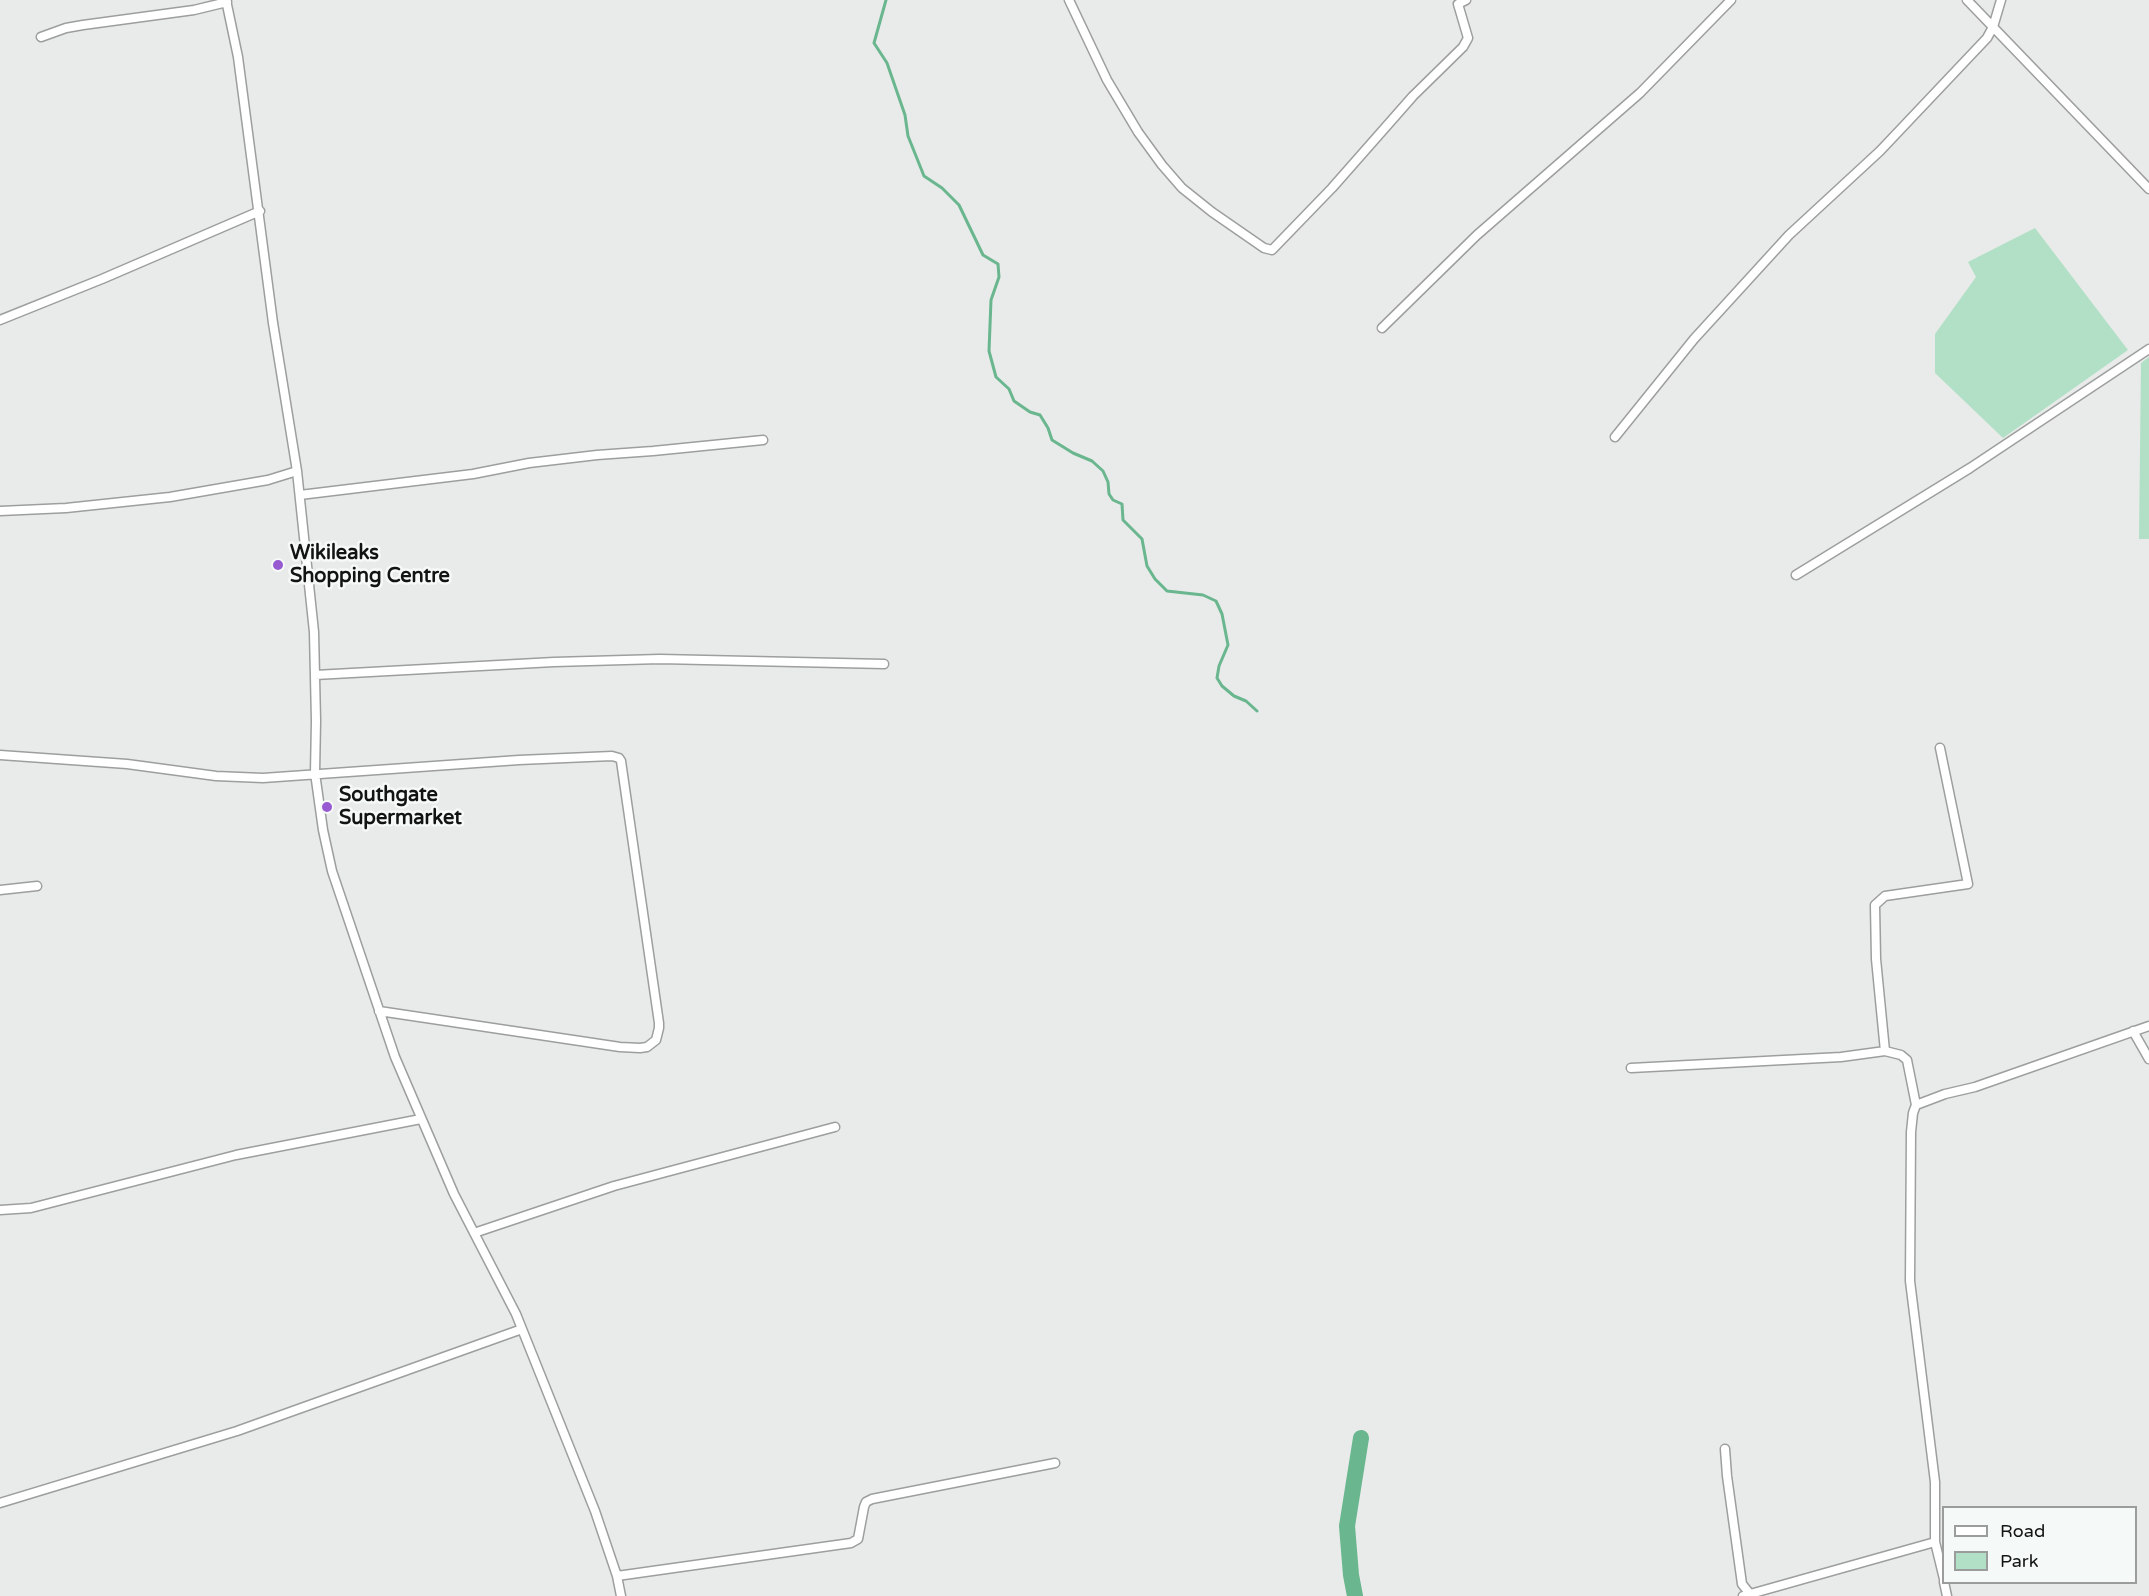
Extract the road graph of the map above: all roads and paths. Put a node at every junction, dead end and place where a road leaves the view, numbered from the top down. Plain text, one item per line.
1 (1069, 0) edge
2 (1731, 0) edge
3 (1967, 0) edge
4 (2001, 0) edge
5 (226, 1) edge
6 (1460, 1) edge
7 (1993, 27) junction
8 (41, 37) dead end
9 (2149, 189) edge
10 (260, 212) junction
11 (0, 320) edge
12 (1382, 328) dead end
13 (2149, 349) edge
14 (1615, 437) dead end
15 (763, 440) dead end
16 (297, 471) junction
17 (300, 495) junction
18 (0, 511) edge
19 (1796, 575) dead end
20 (884, 664) dead end
21 (315, 675) junction
22 (1940, 748) dead end
23 (0, 755) edge
24 (315, 773) junction
25 (37, 886) dead end
26 (0, 890) edge
27 (379, 1011) junction
28 (2149, 1026) edge
29 (2133, 1031) junction
30 (1885, 1051) junction
31 (2149, 1059) edge
32 (1631, 1068) dead end
33 (1916, 1105) junction
34 (421, 1119) junction
35 (835, 1127) dead end
36 (0, 1210) edge
37 (474, 1233) junction
38 (522, 1329) junction
39 (1725, 1449) dead end
40 (1054, 1463) dead end
41 (0, 1503) edge
42 (1935, 1542) junction
43 (1942, 1572) edge
44 (617, 1576) junction
45 (1746, 1595) edge
46 (621, 1596) edge

1 - 6 street
2 - 12 street
3 - 7 street
4 - 7 street
5 - 8 street
5 - 10 street
7 - 9 street
7 - 14 street
10 - 11 street
10 - 16 street
13 - 19 street
15 - 17 street
16 - 17 street
16 - 18 street
17 - 21 street
20 - 21 street
21 - 24 street
22 - 30 street
23 - 24 street
24 - 27 street
24 - 27 street
25 - 26 street
27 - 34 street
28 - 29 street
29 - 31 street
29 - 33 street
30 - 32 street
30 - 33 street
33 - 42 street
34 - 36 street
34 - 37 street
35 - 37 street
37 - 38 street
38 - 41 street
38 - 44 street
39 - 45 street
40 - 44 street
42 - 43 street
42 - 45 street
44 - 46 street

